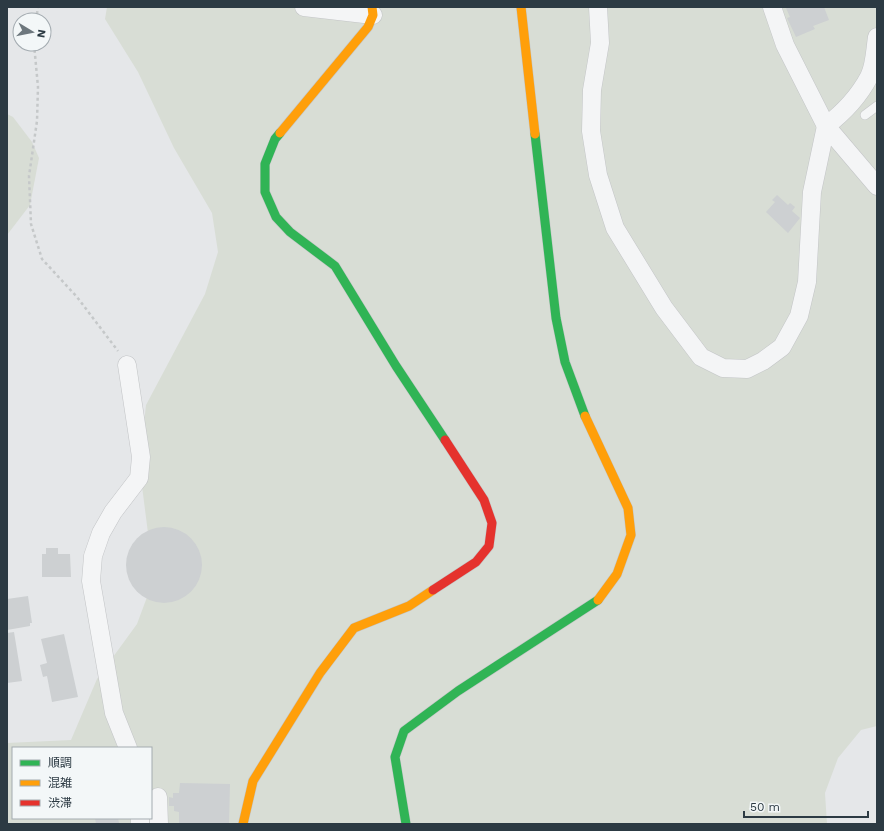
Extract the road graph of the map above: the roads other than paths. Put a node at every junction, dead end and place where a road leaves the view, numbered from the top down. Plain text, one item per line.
1 (304, 7) edge
2 (521, 7) edge
3 (598, 7) edge
4 (772, 7) edge
5 (372, 11) edge
6 (877, 37) edge
7 (877, 106) edge
8 (865, 115) dead end
9 (826, 126) junction
10 (877, 186) edge
11 (127, 365) road end
12 (128, 747) edge
13 (158, 797) dead end
14 (159, 824) edge
15 (243, 824) edge
16 (406, 824) edge

1 - 5 street
2 - 16 street
3 - 9 street
4 - 9 street
5 - 15 street
6 - 9 street
7 - 8 lane
9 - 10 street
11 - 12 street
13 - 14 street

